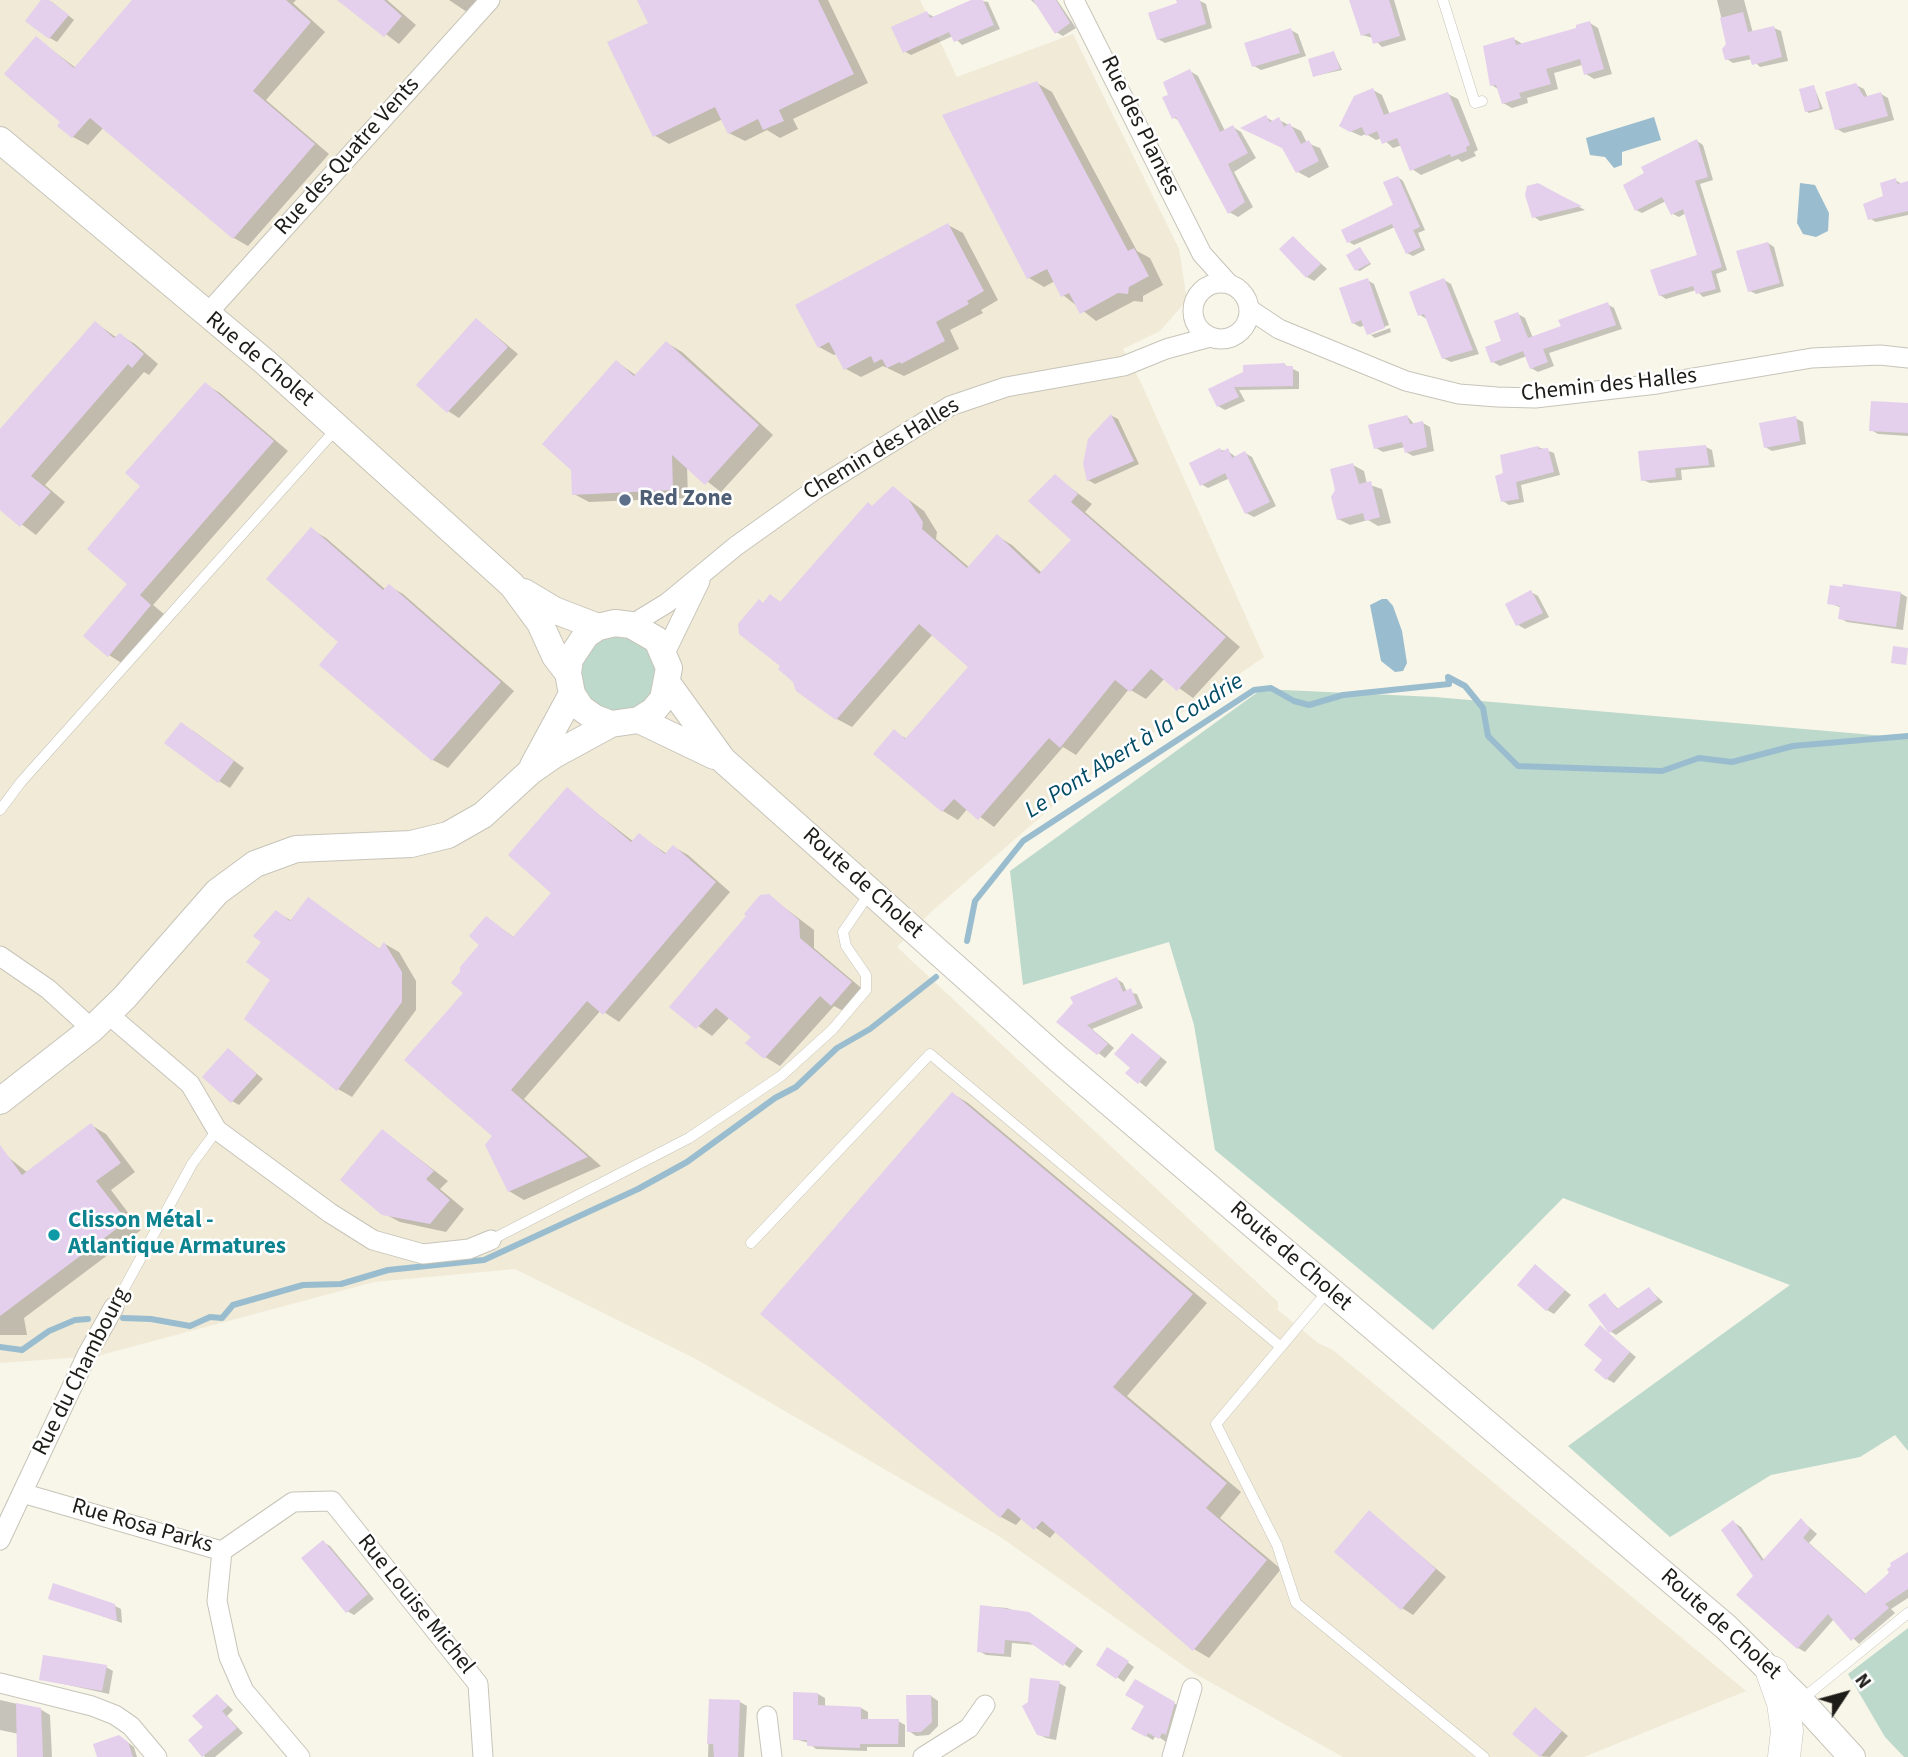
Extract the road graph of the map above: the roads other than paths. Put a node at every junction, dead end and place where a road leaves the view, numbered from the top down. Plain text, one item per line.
1 (490, 0) edge
2 (1443, 0) edge
3 (1077, 1) edge
4 (1482, 101) dead end
5 (0, 140) edge
6 (1202, 254) junction
7 (1229, 284) junction
8 (1204, 288) junction
9 (1249, 309) junction
10 (206, 314) junction
11 (1193, 314) junction
12 (1279, 329) junction
13 (1240, 331) junction
14 (1210, 337) junction
15 (1166, 349) junction
16 (1908, 358) edge
17 (337, 428) junction
18 (702, 577) junction
19 (512, 585) junction
20 (631, 625) junction
21 (598, 627) junction
22 (665, 653) junction
23 (570, 684) junction
24 (668, 684) junction
25 (639, 720) junction
26 (611, 724) junction
27 (723, 760) junction
28 (531, 771) junction
29 (0, 810) edge
30 (871, 892) junction
31 (0, 956) edge
32 (100, 1021) junction
33 (0, 1101) edge
34 (217, 1130) junction
35 (491, 1240) joint
36 (751, 1243) dead end
37 (1328, 1290) junction
38 (114, 1307) joint
39 (1282, 1347) junction
40 (22, 1493) junction
41 (332, 1502) joint
42 (0, 1540) edge
43 (222, 1550) junction
44 (1908, 1613) edge
45 (1772, 1672) junction
46 (0, 1683) edge
47 (1192, 1688) dead end
48 (1800, 1700) junction
49 (985, 1705) dead end
50 (767, 1716) dead end
51 (157, 1757) edge
52 (300, 1757) edge
53 (483, 1757) edge
54 (772, 1757) edge
55 (923, 1757) edge
56 (1172, 1757) edge
57 (1484, 1757) edge
58 (1784, 1757) edge
59 (1852, 1757) edge

1 - 10 street, Rue des Quatre Vents
2 - 4 lane
3 - 6 street, Rue des Plantes
5 - 10 main road, Rue de Cholet
6 - 7 street, Rue des Plantes
6 - 8 street, Rue des Plantes
7 - 8 street
7 - 9 street
8 - 11 street
9 - 12 street, Chemin des Halles
9 - 13 street
10 - 17 main road, Rue de Cholet
11 - 14 street
11 - 15 street
12 - 13 street, Chemin des Halles
12 - 16 street, Chemin des Halles
13 - 14 street
14 - 15 street, Chemin des Halles
15 - 18 street, Chemin des Halles
17 - 19 main road, Rue de Cholet
17 - 29 lane
18 - 20 street, Chemin des Halles
18 - 22 street, Chemin des Halles
19 - 21 main road, Rue de Cholet
19 - 23 main road, Rue de Cholet
20 - 21 main road
20 - 22 main road
21 - 23 main road
22 - 24 main road
23 - 26 main road
23 - 28 main road
24 - 25 main road
24 - 27 main road, Route de Cholet
25 - 26 main road
25 - 27 main road, Route de Cholet
26 - 28 main road
27 - 30 main road, Route de Cholet
28 - 32 main road
30 - 35 lane
30 - 37 main road, Route de Cholet
31 - 32 street
32 - 33 main road
32 - 34 street
34 - 35 street
34 - 38 lane, Rue du Chambourg
36 - 39 lane
37 - 39 lane
37 - 45 main road, Route de Cholet
38 - 40 street, Rue du Chambourg
39 - 57 lane
40 - 42 street, Rue du Chambourg
40 - 43 street, Rue Rosa Parks
41 - 43 street, Rue Rosa Parks
41 - 53 street, Rue Louise Michel
43 - 52 street
44 - 48 lane
45 - 48 main road, Route de Cholet
45 - 58 highway
46 - 51 street
47 - 56 street
48 - 59 main road, Route de Cholet
49 - 55 street
50 - 54 street

